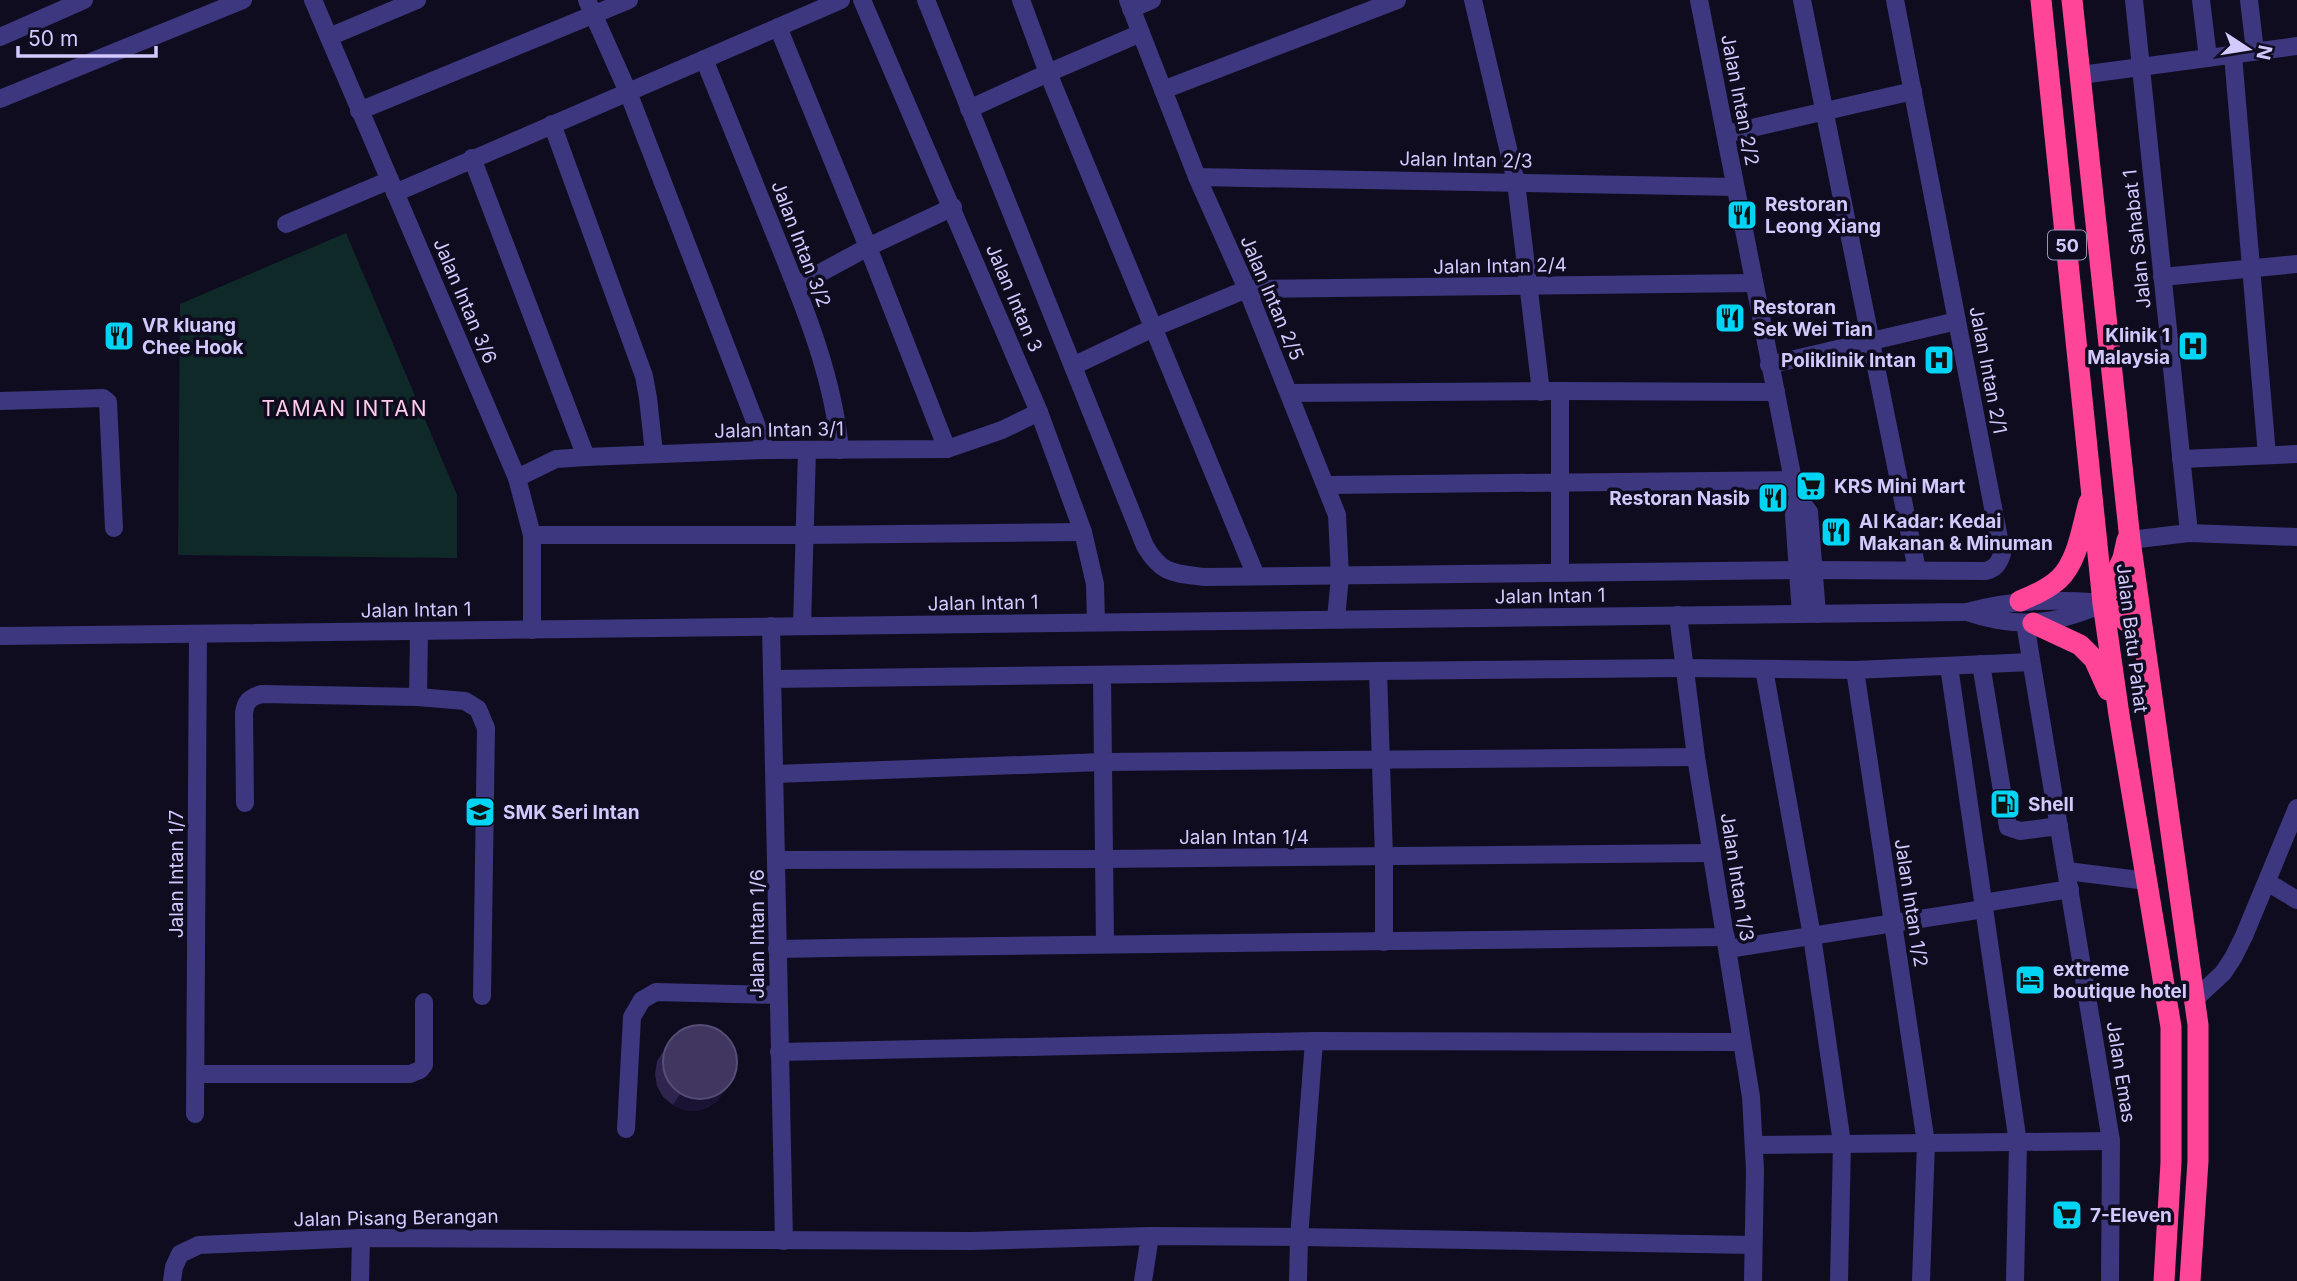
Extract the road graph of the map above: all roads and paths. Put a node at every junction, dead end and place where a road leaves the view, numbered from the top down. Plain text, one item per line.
1 (243, 0) edge
2 (313, 0) edge
3 (417, 0) edge
4 (629, 0) edge
5 (841, 0) edge
6 (862, 0) edge
7 (926, 0) edge
8 (1021, 0) edge
9 (1152, 0) edge
10 (1397, 0) edge
11 (1473, 0) edge
12 (1699, 0) edge
13 (1802, 0) edge
14 (1895, 0) edge
15 (2041, 0) edge
16 (2072, 0) edge
17 (2134, 0) edge
18 (2201, 0) edge
19 (2249, 0) edge
20 (78, 1) edge
21 (1130, 5) edge
22 (590, 7) edge
23 (778, 27) junction
24 (1141, 33) junction
25 (0, 37) edge
26 (329, 37) junction
27 (2297, 46) edge
28 (2255, 51) junction
29 (2233, 55) junction
30 (2208, 58) junction
31 (704, 59) junction
32 (2140, 67) junction
33 (1048, 72) junction
34 (2081, 75) junction
35 (1163, 90) junction
36 (1913, 91) junction
37 (628, 92) junction
38 (0, 99) edge
39 (968, 109) junction
40 (359, 111) junction
41 (1825, 111) junction
42 (552, 124) junction
43 (1726, 134) junction
44 (472, 158) junction
45 (1197, 177) junction
46 (1516, 182) junction
47 (392, 186) junction
48 (1735, 187) junction
49 (953, 207) junction
50 (286, 224) dead end
51 (868, 247) junction
52 (2297, 264) edge
53 (2251, 268) junction
54 (2162, 277) junction
55 (1754, 284) junction
56 (796, 286) junction
57 (1528, 286) junction
58 (1247, 289) junction
59 (1957, 321) junction
60 (1153, 328) junction
61 (1871, 341) junction
62 (1769, 365) junction
63 (1073, 366) junction
64 (1560, 391) junction
65 (1541, 392) junction
66 (1776, 392) junction
67 (1289, 393) junction
68 (0, 401) edge
69 (1040, 412) junction
70 (947, 449) junction
71 (766, 450) junction
72 (807, 450) junction
73 (840, 450) junction
74 (654, 453) junction
75 (2297, 454) edge
76 (2267, 455) junction
77 (586, 457) junction
78 (2181, 459) junction
79 (517, 478) junction
80 (1560, 482) junction
81 (1326, 485) junction
82 (1796, 488) junction
83 (2092, 490) junction
84 (114, 528) dead end
85 (1083, 532) junction
86 (2189, 533) junction
87 (532, 535) junction
88 (806, 536) junction
89 (2130, 536) junction
90 (2297, 537) edge
91 (1806, 570) junction
92 (1917, 570) junction
93 (1560, 572) junction
94 (1256, 576) junction
95 (1340, 576) junction
96 (2021, 601) junction
97 (2103, 603) junction
98 (1967, 612) junction
99 (1809, 614) junction
100 (1678, 615) junction
101 (1336, 619) junction
102 (1096, 622) junction
103 (2029, 623) junction
104 (771, 626) junction
105 (802, 626) junction
106 (532, 630) junction
107 (419, 631) junction
108 (198, 634) junction
109 (0, 636) edge
110 (2145, 653) junction
111 (2031, 662) junction
112 (1980, 664) junction
113 (1948, 666) junction
114 (1684, 668) junction
115 (1764, 669) junction
116 (1855, 670) junction
117 (1378, 671) junction
118 (1102, 675) junction
119 (773, 679) junction
120 (418, 697) junction
121 (2119, 715) junction
122 (1696, 757) junction
123 (1379, 759) junction
124 (1103, 762) junction
125 (775, 774) junction
126 (245, 803) dead end
127 (2297, 808) edge
128 (2059, 825) junction
129 (1712, 853) junction
130 (1384, 857) junction
131 (1105, 859) junction
132 (777, 860) junction
133 (2067, 871) junction
134 (2147, 881) junction
135 (2267, 882) junction
136 (2070, 889) junction
137 (2296, 898) edge
138 (1983, 906) junction
139 (1893, 923) junction
140 (1812, 936) junction
141 (1384, 942) junction
142 (1105, 943) junction
143 (1727, 943) junction
144 (777, 949) junction
145 (778, 995) junction
146 (482, 996) dead end
147 (2194, 1000) junction
148 (424, 1002) dead end
149 (1314, 1041) junction
150 (1741, 1042) junction
151 (779, 1052) junction
152 (196, 1074) junction
153 (195, 1114) dead end
154 (626, 1129) dead end
155 (2111, 1141) junction
156 (1842, 1143) junction
157 (1926, 1143) junction
158 (2018, 1143) junction
159 (1754, 1145) junction
160 (1150, 1236) junction
161 (1299, 1237) junction
162 (361, 1238) junction
163 (784, 1241) junction
164 (1753, 1245) junction
165 (172, 1281) edge
166 (360, 1281) edge
167 (1143, 1281) edge
168 (1298, 1281) edge
169 (1753, 1281) edge
170 (1839, 1281) edge
171 (1921, 1281) edge
172 (2015, 1281) edge
173 (2110, 1281) edge
174 (2164, 1281) edge
175 (2190, 1281) edge

1 - 38 street
2 - 26 street, Jalan Intan 3/6
3 - 26 street
4 - 22 street
5 - 23 street
6 - 49 street, Jalan Intan 3
7 - 39 street, Jalan Intan 1
8 - 33 street
9 - 21 street
10 - 35 street
11 - 46 street
12 - 43 street, Jalan Intan 2/2
13 - 41 street
14 - 36 street, Jalan Intan 2/1
15 - 83 highway, Jalan Batu Pahat / 50
16 - 34 highway, Jalan Batu Pahat / 50
17 - 32 street, Jalan Sahabat 1
18 - 30 street
19 - 28 street
20 - 25 street
21 - 24 street, Jalan Intan 2/5
22 - 37 street
22 - 40 street
23 - 31 street
23 - 51 street
24 - 33 street
24 - 35 street, Jalan Intan 2/5
26 - 40 street, Jalan Intan 3/6
27 - 28 street
28 - 29 street
29 - 30 street
29 - 53 street
30 - 32 street
31 - 37 street
31 - 56 street, Jalan Intan 3/2
32 - 34 street
32 - 54 street, Jalan Sahabat 1
33 - 39 street
33 - 60 street
34 - 89 highway, Jalan Batu Pahat / 50
35 - 45 street, Jalan Intan 2/5
36 - 41 street
36 - 59 street, Jalan Intan 2/1
37 - 42 street
37 - 71 street
39 - 63 street, Jalan Intan 1
40 - 47 street, Jalan Intan 3/6
41 - 43 street
41 - 61 street
42 - 44 street
42 - 74 street
43 - 48 street, Jalan Intan 2/2
44 - 47 street
44 - 77 street
45 - 46 street, Jalan Intan 2/3
45 - 58 street, Jalan Intan 2/5
46 - 48 street, Jalan Intan 2/3
46 - 57 street
47 - 50 street
47 - 79 street, Jalan Intan 3/6
48 - 55 street, Jalan Intan 2/2
49 - 51 street
49 - 69 street, Jalan Intan 3
51 - 56 street
51 - 70 street
52 - 53 street
53 - 54 street
53 - 76 street
54 - 78 street, Jalan Sahabat 1
55 - 57 street, Jalan Intan 2/4
55 - 62 street, Jalan Intan 2/2
56 - 73 street, Jalan Intan 3/2
57 - 58 street, Jalan Intan 2/4
57 - 65 street
58 - 60 street
58 - 67 street, Jalan Intan 2/5
59 - 61 street
59 - 92 street, Jalan Intan 2/1
60 - 63 street
60 - 94 street
61 - 62 street
61 - 92 street
62 - 66 street, Jalan Intan 2/2
63 - 94 street, Jalan Intan 1
64 - 65 street
64 - 66 street
64 - 80 street
65 - 67 street
66 - 82 street, Jalan Intan 2/2
67 - 81 street, Jalan Intan 2/5
68 - 84 street
69 - 70 street, Jalan Intan 3/1
69 - 85 street, Jalan Intan 3
70 - 73 street, Jalan Intan 3/1
71 - 72 street, Jalan Intan 3/1
71 - 74 street, Jalan Intan 3/1
72 - 73 street, Jalan Intan 3/1
72 - 88 street
74 - 77 street, Jalan Intan 3/1
75 - 76 street
76 - 78 street
77 - 79 street, Jalan Intan 3/1
78 - 86 street, Jalan Sahabat 1
79 - 87 street, Jalan Intan 3/6
80 - 81 street
80 - 82 street
80 - 93 street
81 - 95 street, Jalan Intan 2/5
82 - 91 street, Jalan Intan 2/2
83 - 96 highway
83 - 97 highway, Jalan Batu Pahat / 50
85 - 88 street
85 - 102 street, Jalan Intan 3
86 - 89 street
86 - 90 street
87 - 88 street
87 - 106 street, Jalan Intan 3/6
88 - 105 street
89 - 97 highway
89 - 110 highway, Jalan Batu Pahat / 50
91 - 92 street, Jalan Intan 2/1
91 - 93 street, Jalan Intan 1
91 - 99 street, Jalan Intan 2/2
93 - 95 street, Jalan Intan 1
94 - 95 street, Jalan Intan 1
95 - 101 street, Jalan Intan 2/5
96 - 97 street, Jalan Intan 1
96 - 98 street, Jalan Intan 1
97 - 103 street, Jalan Intan 1
97 - 110 highway
97 - 121 highway, Jalan Batu Pahat / 50
98 - 99 street, Jalan Intan 1
98 - 103 street, Jalan Intan 1
99 - 100 street, Jalan Intan 1
100 - 101 street, Jalan Intan 1
100 - 114 street, Jalan Intan 1/3
101 - 102 street, Jalan Intan 1
102 - 105 street, Jalan Intan 1
103 - 111 street, Jalan Emas
103 - 121 highway
104 - 105 street, Jalan Intan 1
104 - 106 street, Jalan Intan 1
104 - 119 street, Jalan Intan 1/6
106 - 107 street, Jalan Intan 1
107 - 108 street, Jalan Intan 1
107 - 120 street
108 - 109 street, Jalan Intan 1
108 - 152 street, Jalan Intan 1/7
110 - 147 highway, Jalan Batu Pahat / 50
111 - 112 street
111 - 128 street, Jalan Emas
112 - 113 street
112 - 128 street
113 - 116 street
113 - 138 street
114 - 115 street
114 - 117 street
114 - 122 street, Jalan Intan 1/3
115 - 116 street
115 - 140 street
116 - 139 street, Jalan Intan 1/2
117 - 118 street
117 - 123 street
118 - 119 street
118 - 124 street
119 - 125 street, Jalan Intan 1/6
120 - 126 street
120 - 146 street
121 - 134 highway, Jalan Batu Pahat / 50
122 - 123 street
122 - 129 street, Jalan Intan 1/3
123 - 124 street
123 - 130 street
124 - 125 street
124 - 131 street
125 - 132 street, Jalan Intan 1/6
127 - 135 street
128 - 133 street, Jalan Emas
129 - 130 street, Jalan Intan 1/4
129 - 143 street, Jalan Intan 1/3
130 - 131 street, Jalan Intan 1/4
130 - 141 street
131 - 132 street, Jalan Intan 1/4
131 - 142 street
132 - 144 street, Jalan Intan 1/6
133 - 134 street
133 - 136 street, Jalan Emas
134 - 174 highway, Jalan Batu Pahat / 50
135 - 137 street
135 - 147 street
136 - 138 street
136 - 155 street, Jalan Emas
138 - 139 street
138 - 158 street
139 - 140 street
139 - 157 street, Jalan Intan 1/2
140 - 143 street
140 - 156 street
141 - 142 street
141 - 143 street
142 - 144 street
143 - 150 street, Jalan Intan 1/3
144 - 145 street, Jalan Intan 1/6
145 - 151 street, Jalan Intan 1/6
145 - 154 street
147 - 175 highway, Jalan Batu Pahat / 50
148 - 152 street
149 - 150 street
149 - 151 street
149 - 161 street
150 - 159 street, Jalan Intan 1/3
151 - 163 street, Jalan Intan 1/6
152 - 153 street, Jalan Intan 1/7
155 - 158 street
155 - 173 street, Jalan Emas
156 - 157 street
156 - 159 street
156 - 170 street
157 - 158 street
157 - 171 street, Jalan Intan 1/2
158 - 172 street
159 - 164 street, Jalan Intan 1/3
160 - 161 street, Jalan Pisang Berangan
160 - 163 street, Jalan Pisang Berangan
160 - 167 street
161 - 164 street, Jalan Pisang Berangan
161 - 168 street
162 - 163 street, Jalan Pisang Berangan
162 - 165 street, Jalan Pisang Berangan
162 - 166 street
164 - 169 street, Jalan Intan 1/3

